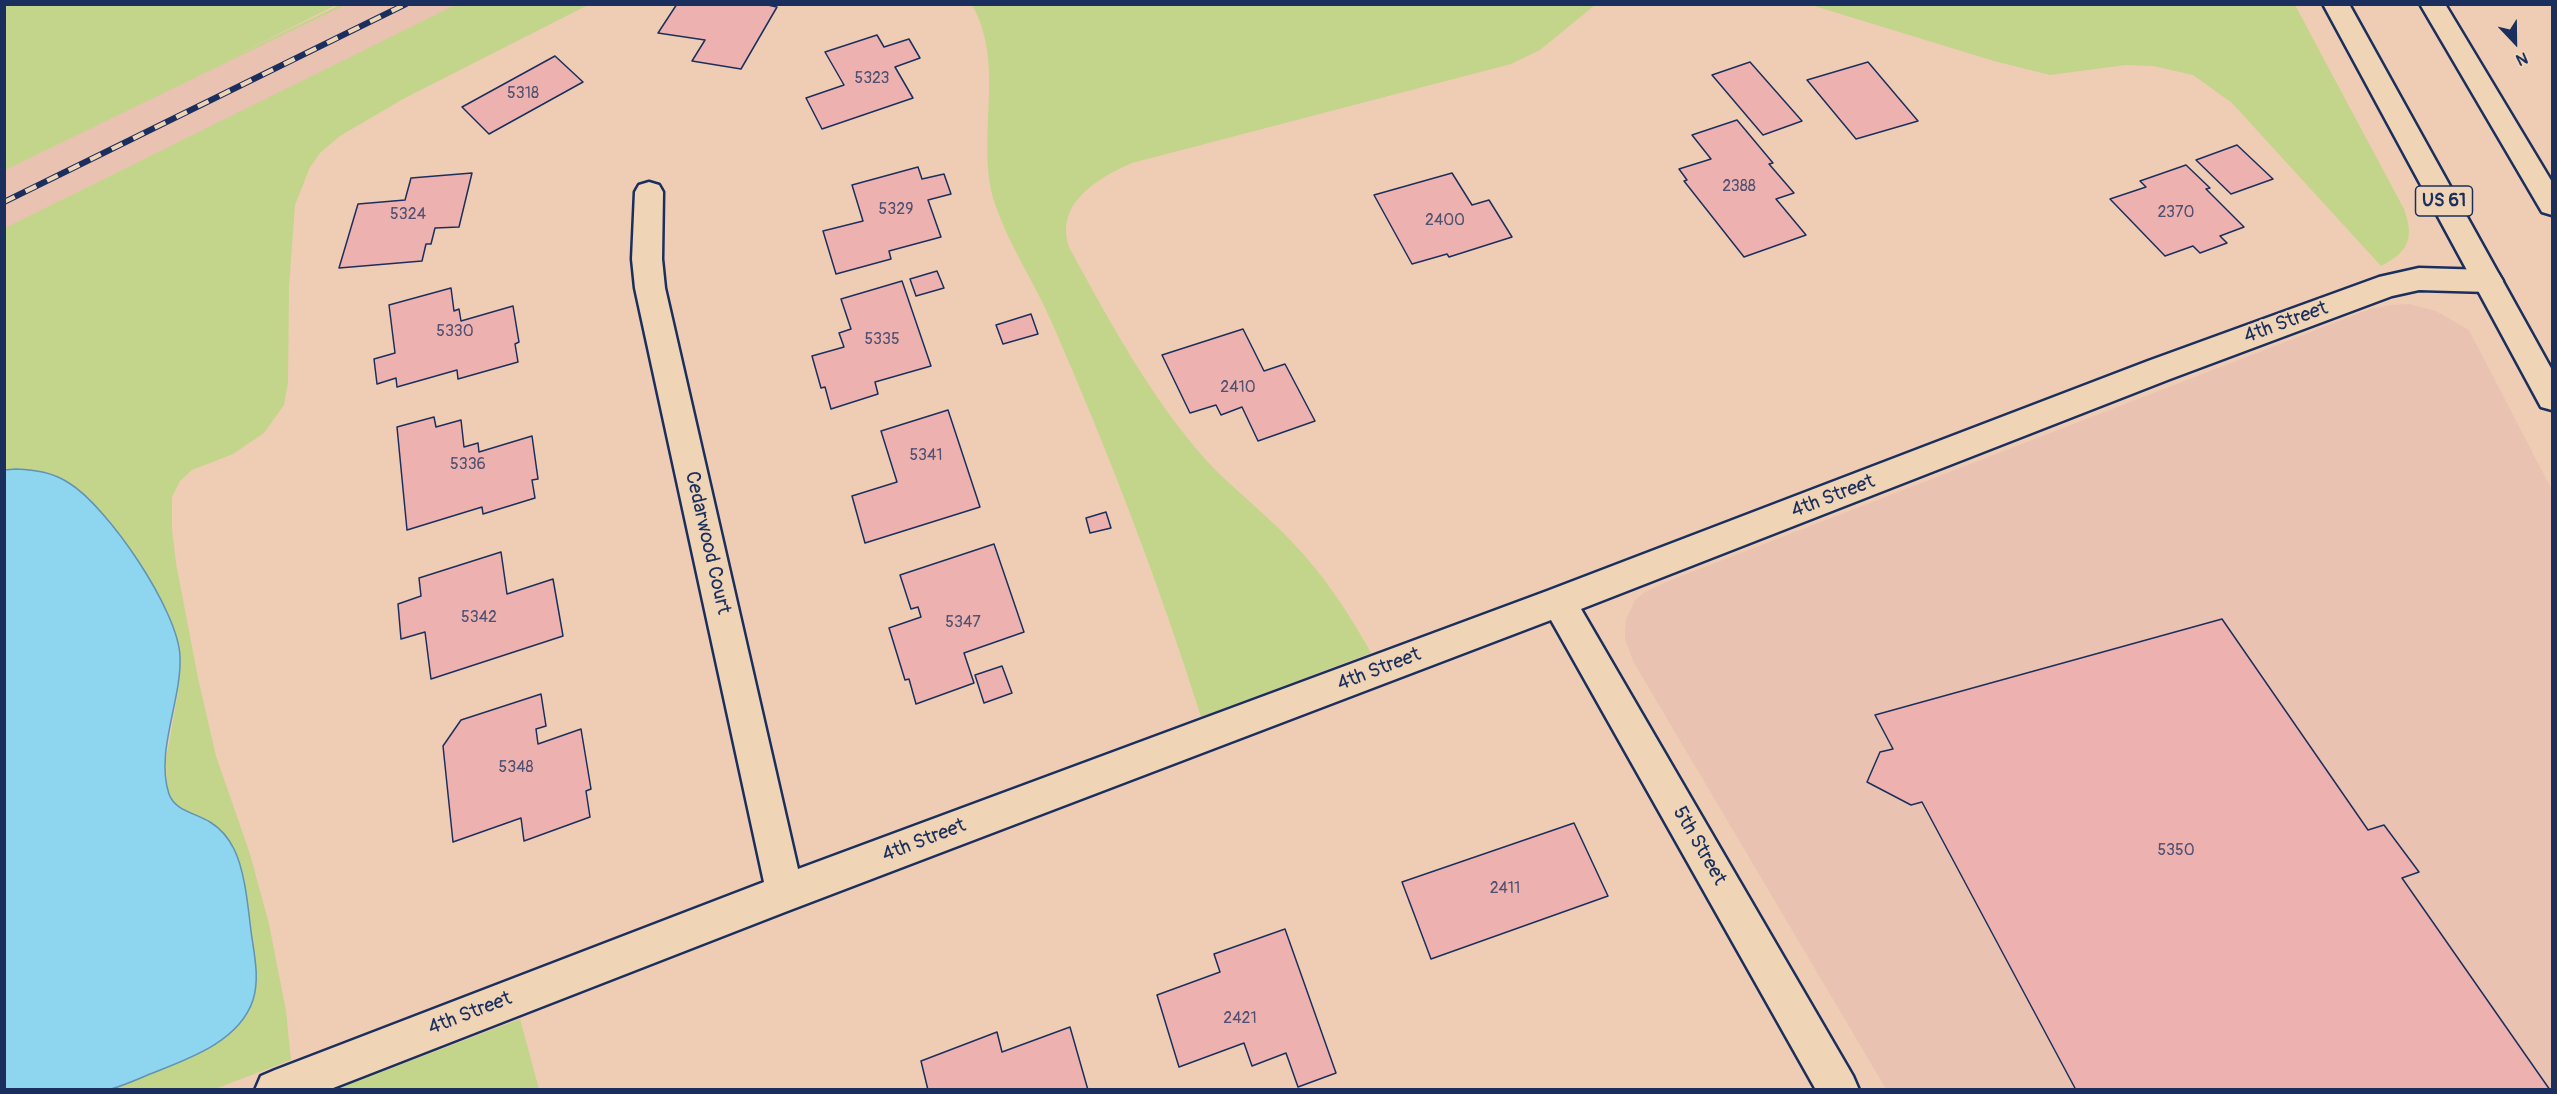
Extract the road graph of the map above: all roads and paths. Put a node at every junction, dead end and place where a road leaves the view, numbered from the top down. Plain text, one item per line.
1 (2336, 4) edge
2 (2432, 4) edge
3 (649, 192) dead end
4 (2553, 205) edge
5 (2488, 281) junction
6 (2553, 398) edge
7 (1559, 602) junction
8 (785, 893) junction
9 (275, 1089) edge
10 (1839, 1089) edge

1 - 5 street, US 61
2 - 4 street
3 - 8 street, Cedarwood Court
5 - 6 street, US 61
5 - 7 street, 4th Street
7 - 8 street, 4th Street
7 - 10 street, 5th Street
8 - 9 street, 4th Street

